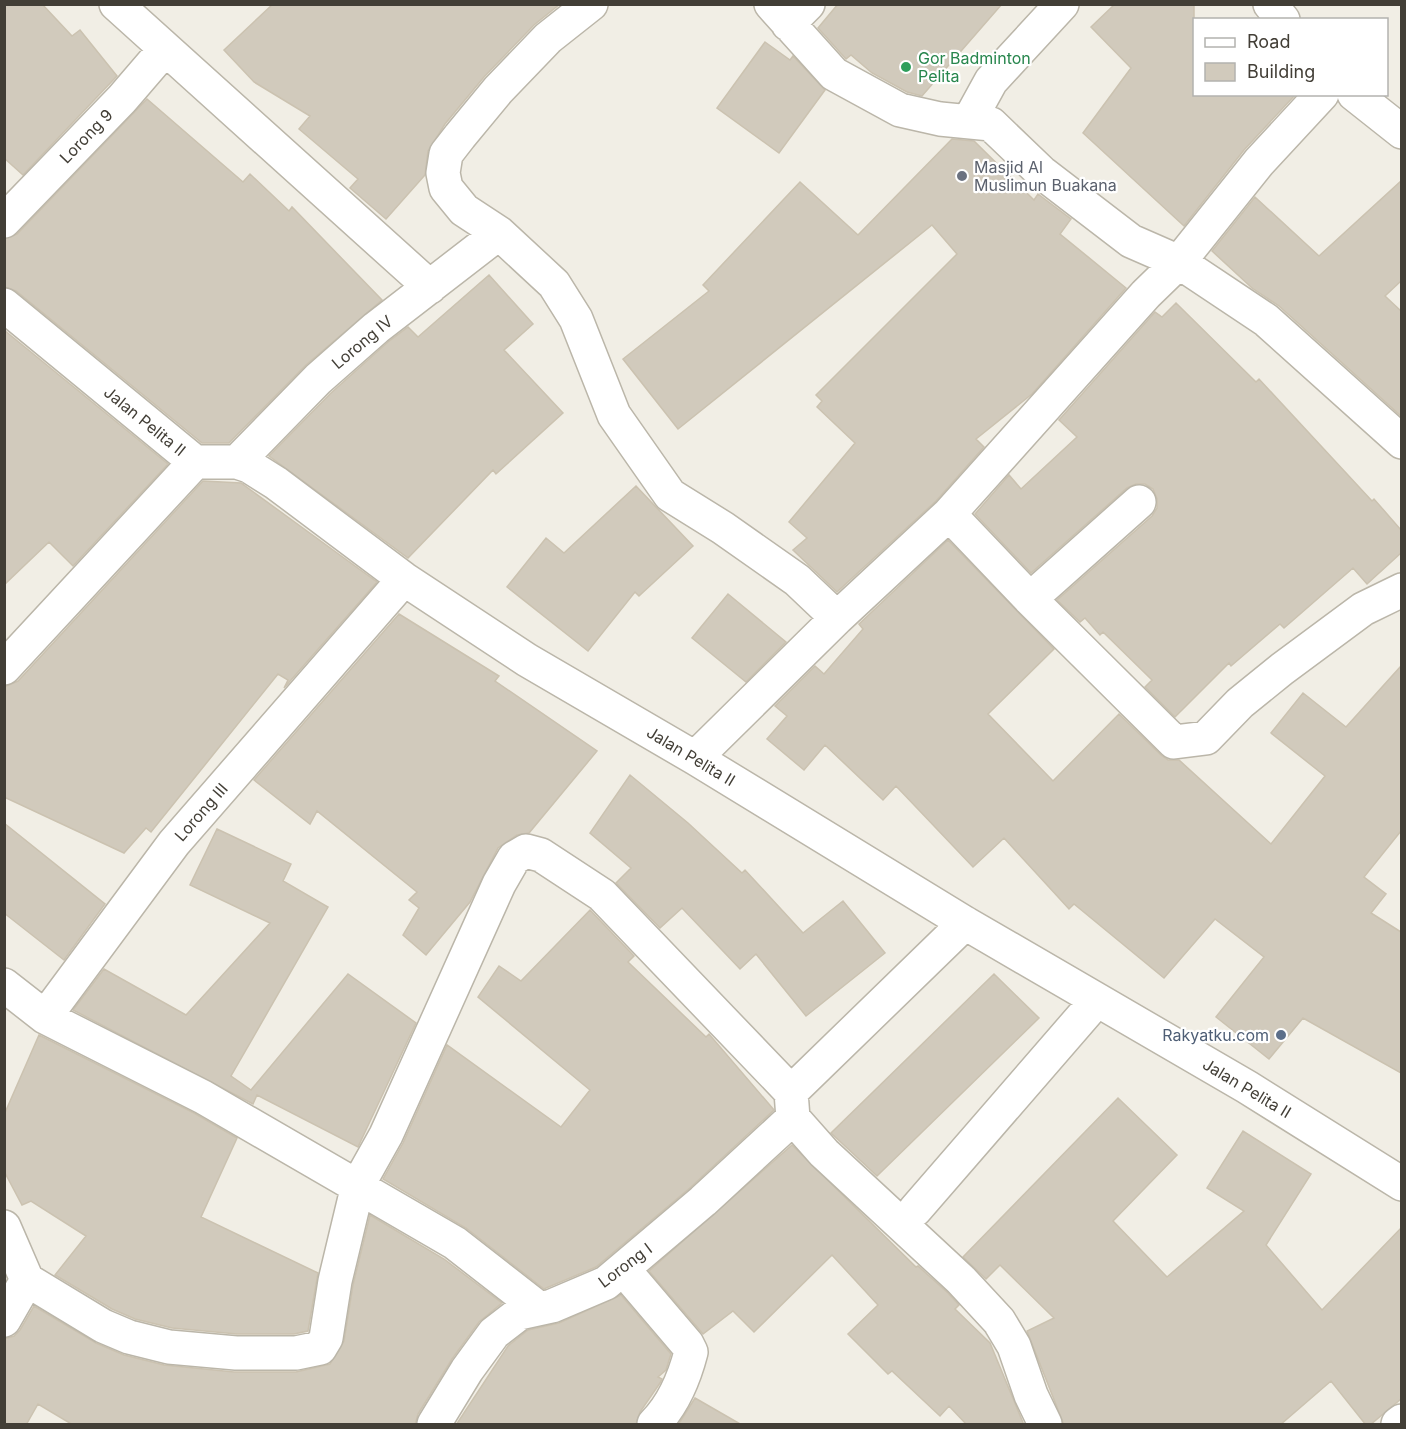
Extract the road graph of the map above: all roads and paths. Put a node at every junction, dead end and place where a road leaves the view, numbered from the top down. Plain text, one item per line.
1 (591, 4) edge
2 (1062, 4) edge
3 (1270, 4) edge
4 (135, 11) edge
5 (789, 11) edge
6 (1281, 18) edge
7 (165, 49) junction
8 (1320, 96) edge
9 (1356, 96) edge
10 (969, 121) junction
11 (1401, 132) edge
12 (4, 221) edge
13 (499, 233) junction
14 (1179, 262) junction
15 (430, 286) junction
16 (4, 305) edge
17 (1401, 442) edge
18 (195, 462) junction
19 (237, 462) junction
20 (1139, 502) dead end
21 (949, 514) junction
22 (404, 579) junction
23 (1401, 590) edge
24 (1030, 599) junction
25 (837, 618) junction
26 (4, 668) edge
27 (695, 758) junction
28 (965, 923) junction
29 (5, 986) edge
30 (1097, 1000) junction
31 (45, 1017) junction
32 (792, 1105) junction
33 (1401, 1184) edge
34 (358, 1185) junction
35 (915, 1210) dead end
36 (4, 1227) edge
37 (624, 1270) junction
38 (27, 1281) junction
39 (537, 1307) junction
40 (4, 1320) edge
41 (434, 1425) edge
42 (654, 1425) edge
43 (1046, 1425) edge

1 - 13 street
2 - 10 street
3 - 6 street
4 - 7 street
5 - 10 street
7 - 12 street, Lorong 9
7 - 15 street
8 - 14 street
9 - 11 street
10 - 14 street
13 - 15 street, Lorong IV
13 - 25 street
14 - 17 street
14 - 21 street
15 - 19 street, Lorong IV
16 - 18 street, Jalan Pelita II
18 - 19 street, Jalan Pelita II
18 - 26 street
19 - 22 street, Jalan Pelita II
20 - 24 street
21 - 24 street
21 - 25 street
22 - 27 street, Jalan Pelita II
22 - 31 street, Lorong III
23 - 24 street
25 - 27 street
27 - 28 street, Jalan Pelita II
28 - 30 street, Jalan Pelita II
28 - 32 street, Lorong I
29 - 31 street
30 - 33 street, Jalan Pelita II
30 - 35 street
31 - 34 street
32 - 34 street
32 - 37 street, Lorong I
32 - 43 street
34 - 38 street
34 - 39 street
36 - 38 street
37 - 39 street, Lorong I
37 - 42 street
38 - 40 street
39 - 41 street, Lorong I

